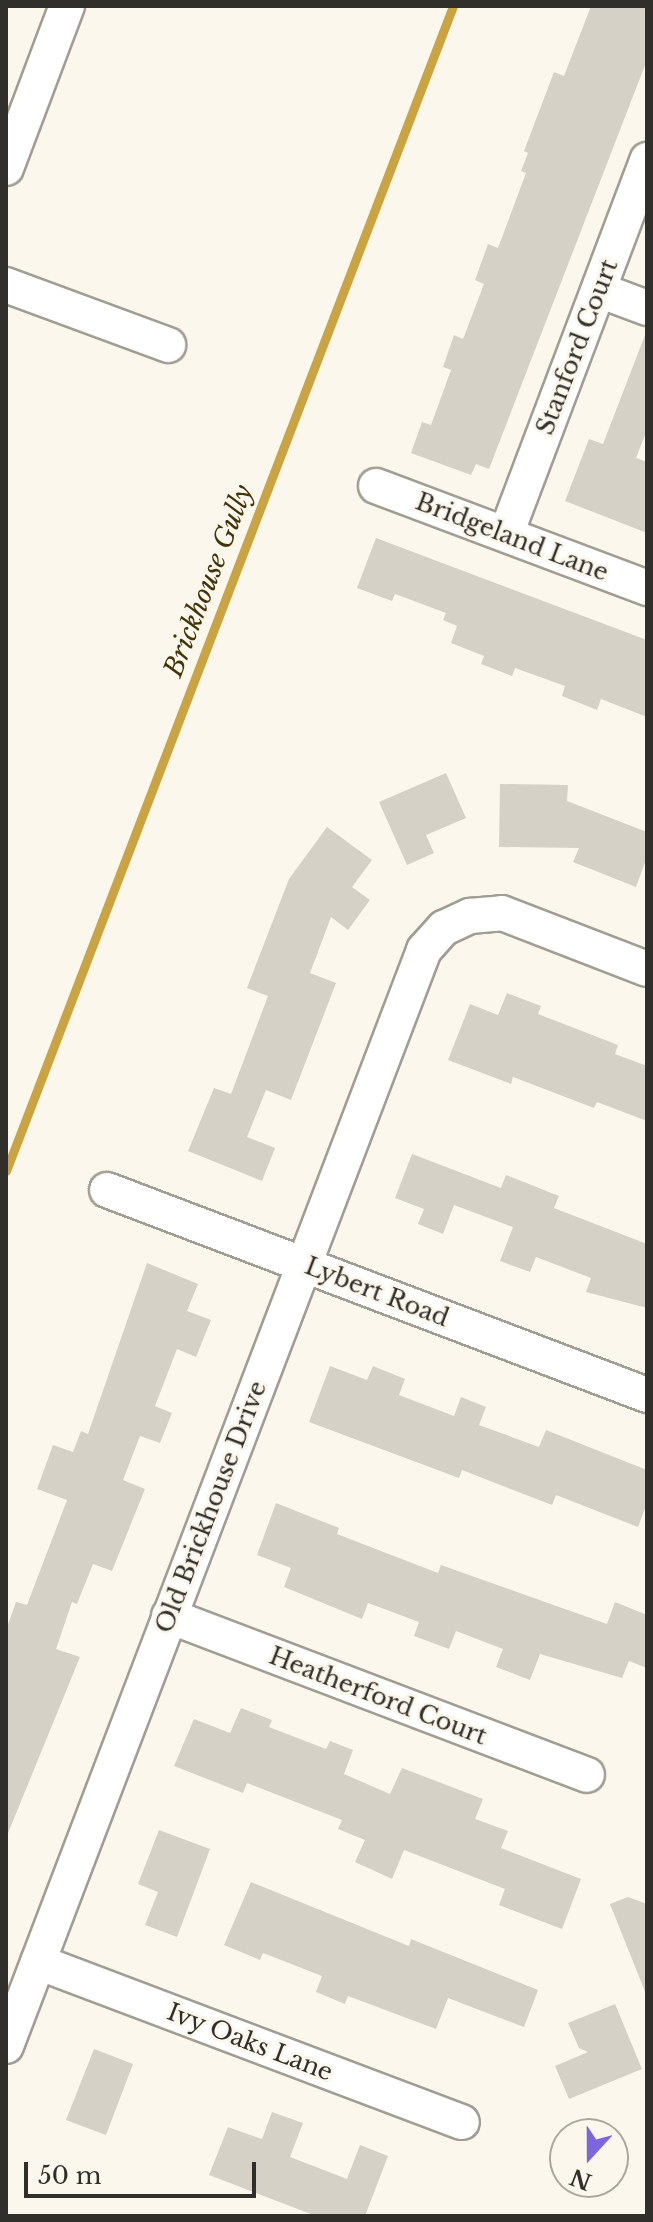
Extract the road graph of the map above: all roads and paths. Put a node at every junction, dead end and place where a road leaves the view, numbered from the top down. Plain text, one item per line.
1 (67, 6) edge
2 (647, 160) edge
3 (6, 168) edge
4 (6, 285) edge
5 (599, 290) junction
6 (647, 308) edge
7 (168, 345) dead end
8 (376, 486) dead end
9 (506, 534) junction
10 (647, 588) edge
11 (647, 969) edge
12 (107, 1190) dead end
13 (303, 1264) junction
14 (647, 1395) edge
15 (169, 1616) junction
16 (587, 1775) dead end
17 (38, 1962) junction
18 (6, 2046) edge
19 (462, 2122) dead end

1 - 3 street
2 - 5 street, Stanford Court
4 - 7 street
5 - 6 street
5 - 9 street, Stanford Court
8 - 9 street, Bridgeland Lane
9 - 10 street, Bridgeland Lane
11 - 13 street, Old Brickhouse Drive
12 - 13 street, Lybert Road
13 - 14 street, Lybert Road
13 - 15 street, Old Brickhouse Drive
15 - 16 street, Heatherford Court
15 - 17 street, Old Brickhouse Drive
17 - 18 street, Old Brickhouse Drive
17 - 19 street, Ivy Oaks Lane

